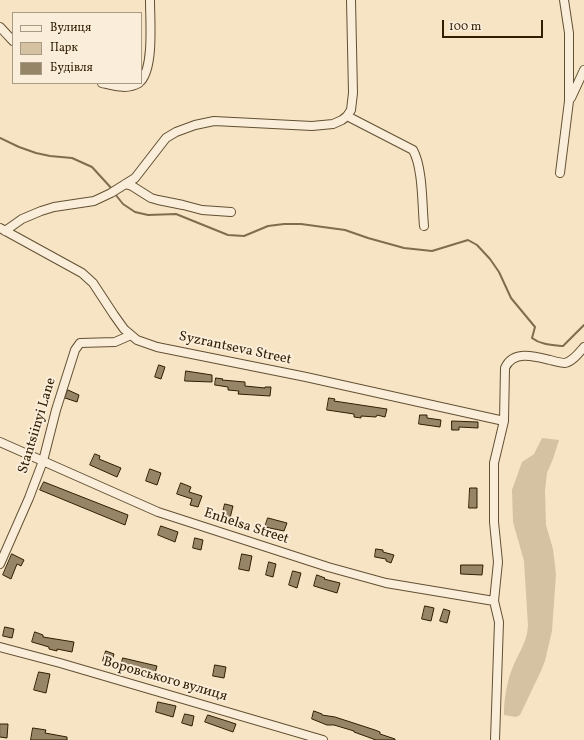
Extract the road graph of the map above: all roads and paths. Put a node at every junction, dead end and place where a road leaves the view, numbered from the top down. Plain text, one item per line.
1 (150, 0) edge
2 (351, 0) edge
3 (564, 0) edge
4 (0, 27) edge
5 (12, 40) edge
6 (584, 70) edge
7 (142, 79) edge
8 (107, 84) edge
9 (135, 84) edge
10 (570, 101) junction
11 (347, 116) junction
12 (560, 173) dead end
13 (125, 184) junction
14 (231, 212) dead end
15 (424, 226) dead end
16 (3, 229) edge
17 (131, 335) junction
18 (584, 347) edge
19 (504, 421) junction
20 (0, 442) edge
21 (43, 461) junction
22 (0, 564) edge
23 (494, 601) junction
24 (0, 647) edge
25 (323, 740) edge
26 (495, 740) edge

1 - 7 street
2 - 11 street
3 - 10 street
4 - 5 street
6 - 10 street
8 - 9 street
10 - 12 street
11 - 13 street
11 - 15 street
13 - 14 street
13 - 16 street
16 - 17 street, Syzrantseva Street
17 - 19 street, Syzrantseva Street
17 - 21 street, Stantsiinyi Lane
18 - 19 street
19 - 23 street
20 - 21 street, Enhelsa Street
21 - 22 street, Stantsiinyi Lane
21 - 23 street, Enhelsa Street
23 - 26 street
24 - 25 street, Воровського вулиця

